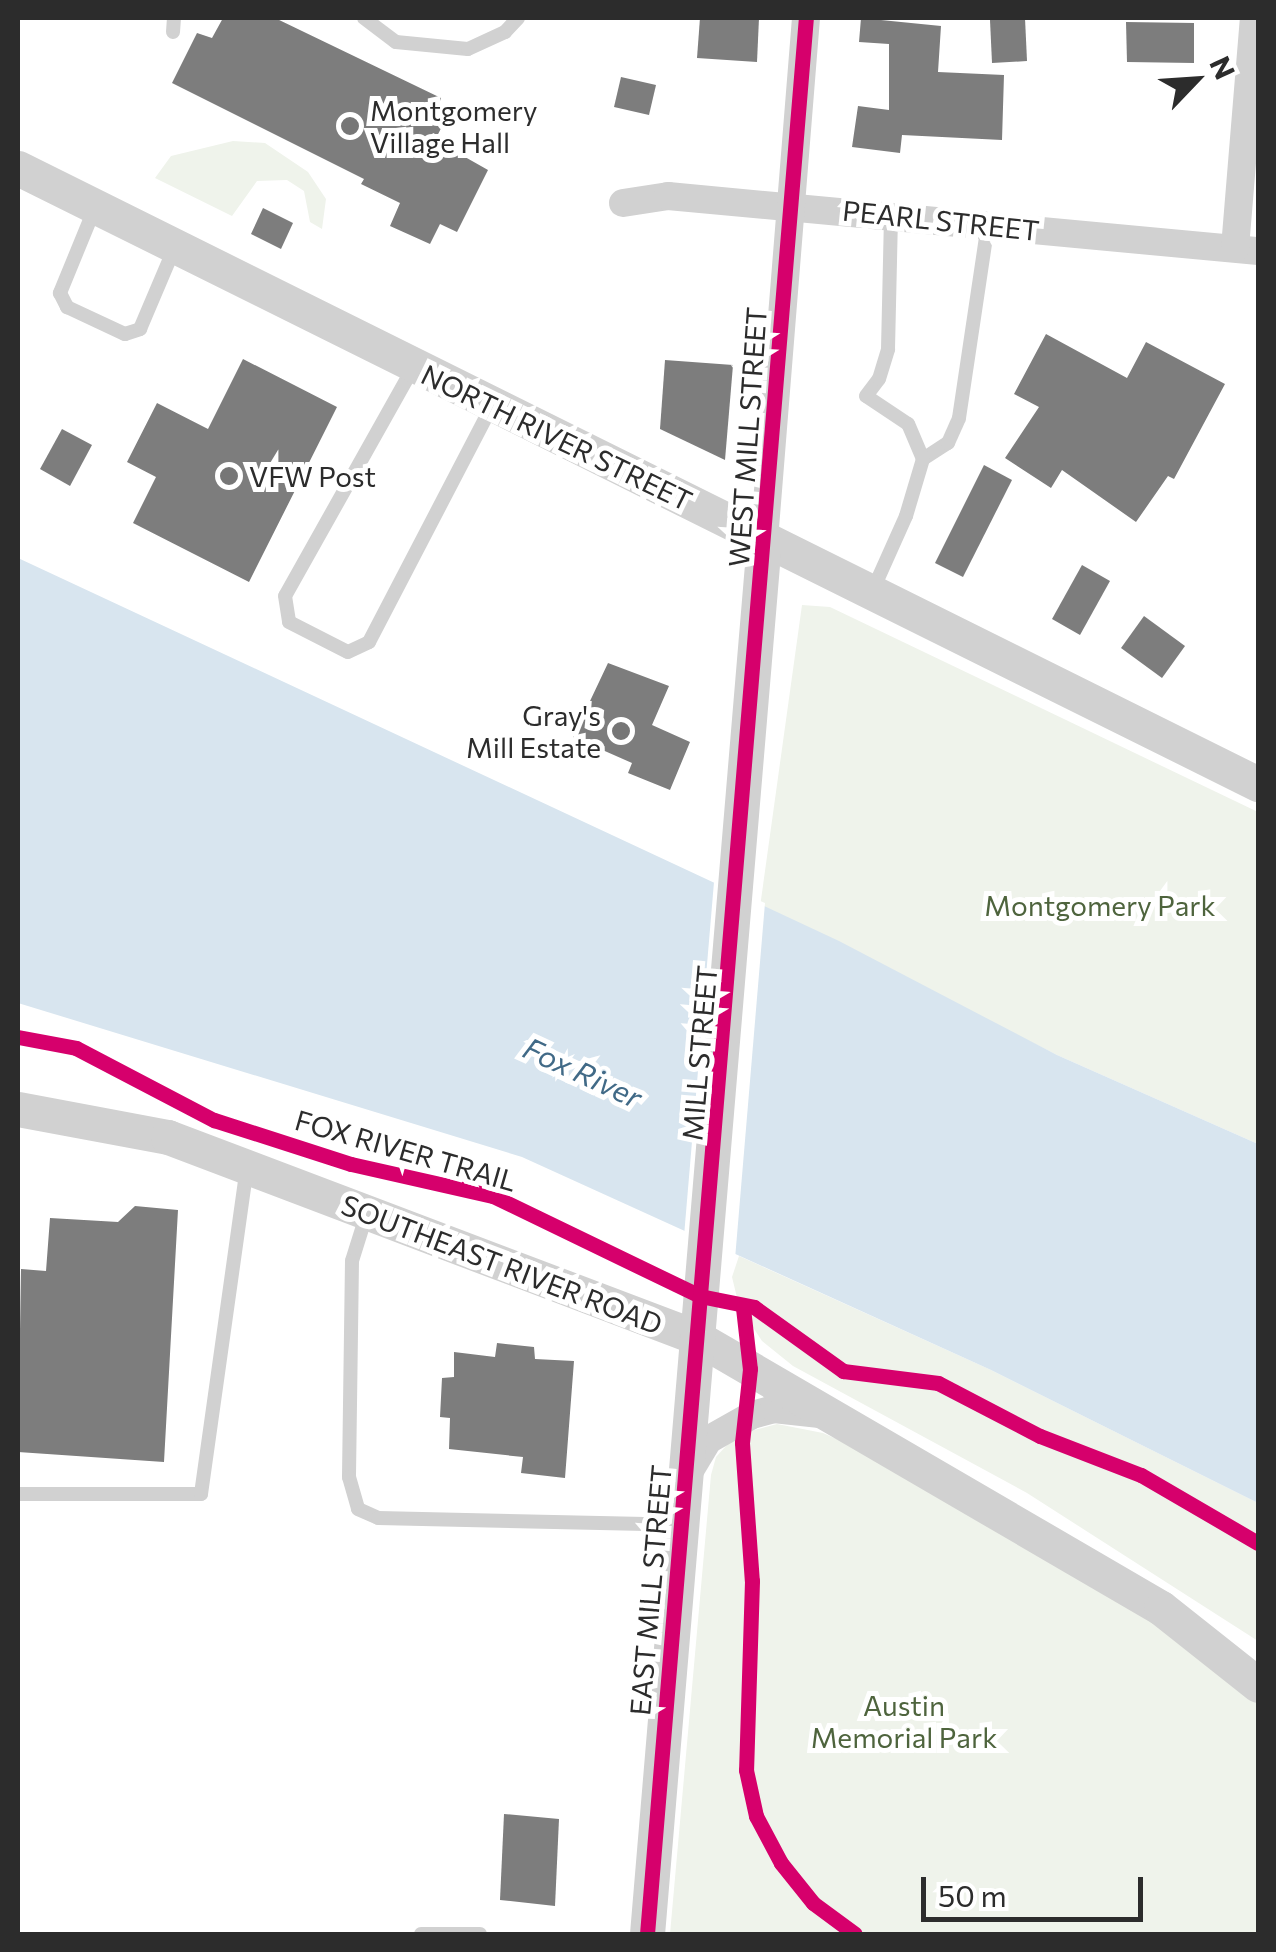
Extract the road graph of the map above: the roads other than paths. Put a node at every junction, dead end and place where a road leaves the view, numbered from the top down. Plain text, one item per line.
1 (364, 18) edge
2 (518, 18) edge
3 (806, 18) edge
4 (1254, 18) edge
5 (1254, 63) edge
6 (18, 168) edge
7 (623, 203) dead end
8 (790, 205) junction
9 (94, 210) junction
10 (890, 215) junction
11 (988, 224) junction
12 (174, 249) junction
13 (1247, 250) edge
14 (414, 367) junction
15 (492, 406) junction
16 (923, 459) junction
17 (764, 540) junction
18 (872, 593) junction
19 (1258, 784) edge
20 (740, 860) joint
21 (18, 1108) edge
22 (247, 1167) junction
23 (368, 1213) junction
24 (708, 1251) joint
25 (696, 1337) junction
26 (832, 1417) junction
27 (684, 1483) junction
28 (18, 1494) edge
29 (680, 1525) junction
30 (1258, 1685) edge
31 (421, 1934) edge
32 (480, 1934) edge
33 (646, 1934) edge

1 - 2 lane
3 - 8 street, WEST MILL STREET
4 - 5 street
5 - 13 street
6 - 9 street, NORTH RIVER STREET
7 - 8 street, PEARL STREET
8 - 10 street, PEARL STREET
8 - 17 street, WEST MILL STREET
9 - 12 street, NORTH RIVER STREET
9 - 12 lane
10 - 11 street, PEARL STREET
10 - 16 lane
11 - 13 street, PEARL STREET
11 - 16 lane
12 - 14 street, NORTH RIVER STREET
14 - 15 street, NORTH RIVER STREET
14 - 15 lane
15 - 17 street, NORTH RIVER STREET
16 - 18 lane
17 - 18 street, NORTH RIVER STREET
17 - 20 street, WEST MILL STREET
18 - 19 street, NORTH RIVER STREET
20 - 24 street, MILL STREET
21 - 22 street, SOUTHEAST RIVER ROAD
22 - 23 street, SOUTHEAST RIVER ROAD
22 - 28 lane
23 - 25 street, SOUTHEAST RIVER ROAD
23 - 29 lane
24 - 25 street, EAST MILL STREET
25 - 26 street, SOUTHEAST RIVER ROAD
25 - 27 street, EAST MILL STREET
26 - 27 street
26 - 30 street, SOUTHEAST RIVER ROAD
27 - 29 street, EAST MILL STREET
29 - 33 street, EAST MILL STREET
31 - 32 lane

